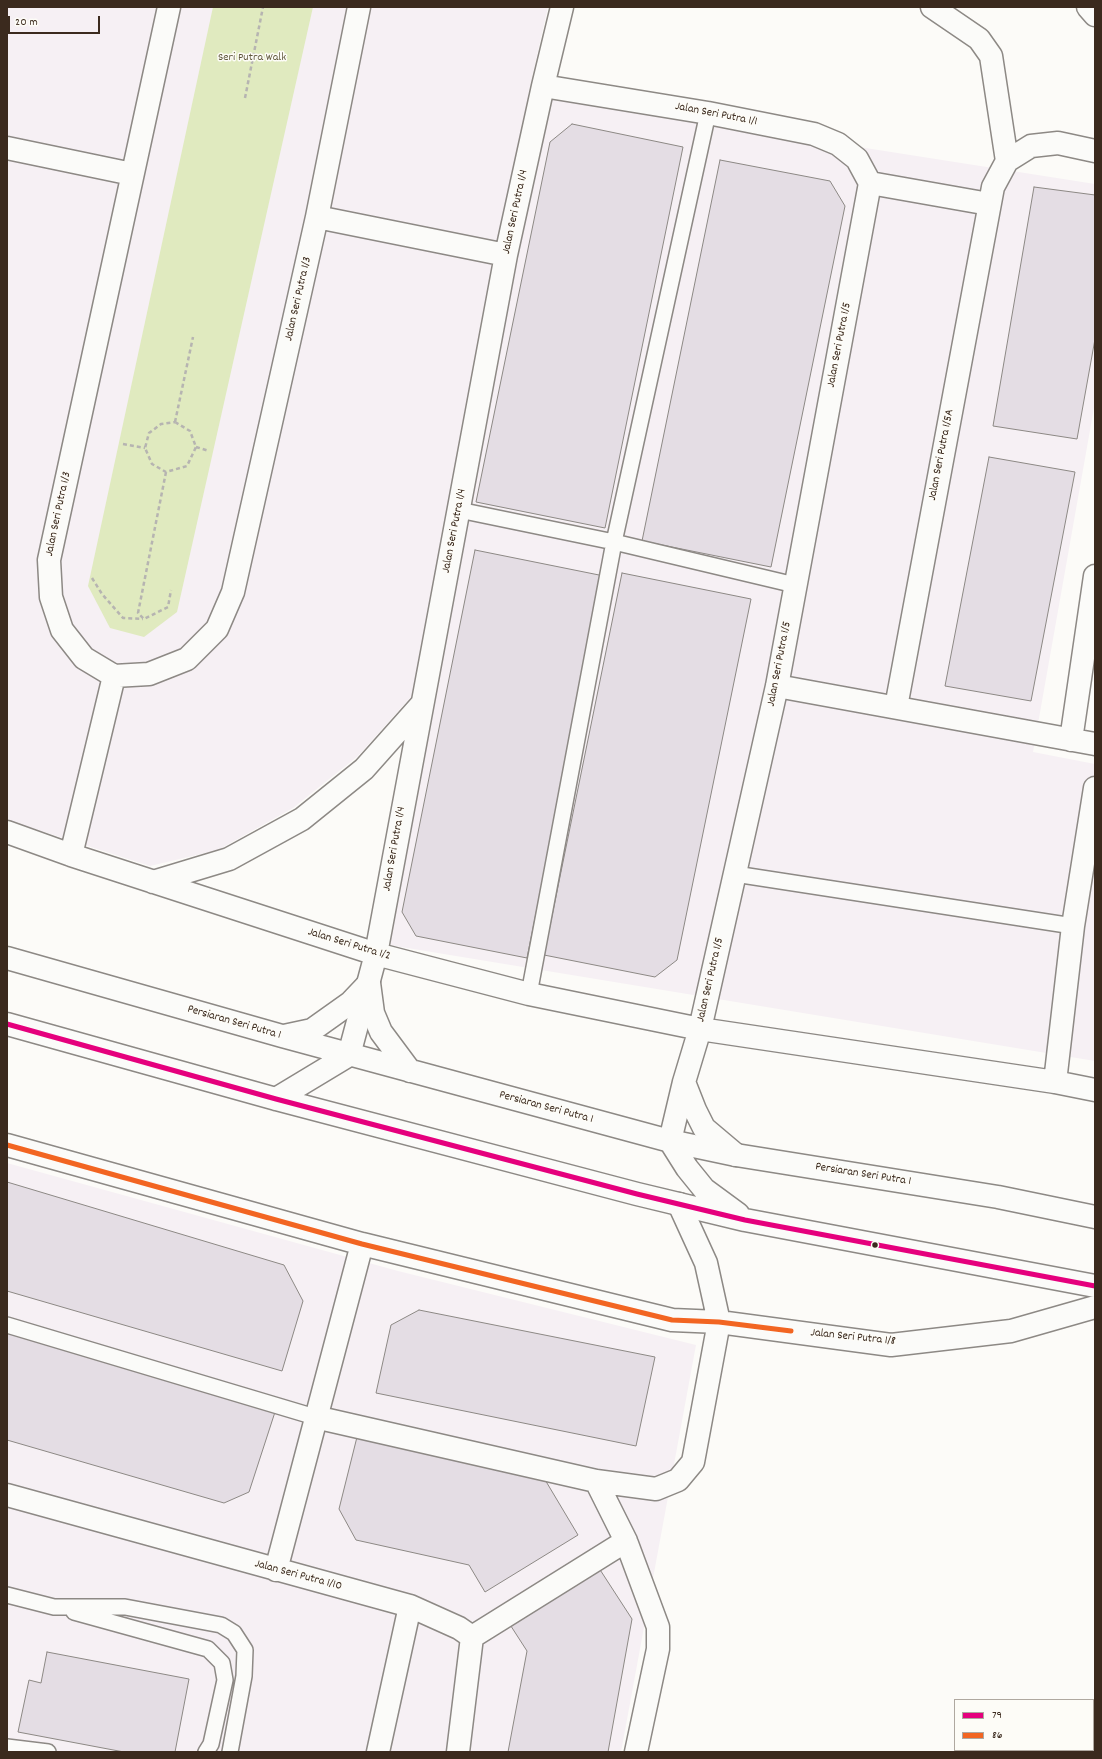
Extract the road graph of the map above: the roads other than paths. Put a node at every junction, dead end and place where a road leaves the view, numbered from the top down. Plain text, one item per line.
1 (169, 7) edge
2 (359, 7) edge
3 (562, 7) edge
4 (932, 7) edge
5 (1088, 7) edge
6 (1095, 15) edge
7 (543, 86) junction
8 (708, 113) junction
9 (7, 148) edge
10 (1095, 151) edge
11 (1007, 161) junction
12 (132, 174) junction
13 (870, 183) junction
14 (989, 204) junction
15 (317, 217) junction
16 (506, 255) junction
17 (459, 510) junction
18 (614, 542) junction
19 (1095, 576) edge
20 (795, 585) junction
21 (114, 676) junction
22 (777, 686) junction
23 (421, 705) junction
24 (896, 706) junction
25 (1071, 740) junction
26 (1095, 744) edge
27 (1095, 788) edge
28 (7, 832) edge
29 (71, 855) junction
30 (735, 874) junction
31 (153, 882) junction
32 (1073, 926) junction
33 (376, 954) junction
34 (7, 958) edge
35 (369, 983) junction
36 (529, 994) junction
37 (7, 1024) edge
38 (700, 1029) junction
39 (282, 1036) junction
40 (349, 1054) junction
41 (410, 1071) junction
42 (684, 1082) junction
43 (1055, 1082) junction
44 (1095, 1090) edge
45 (276, 1099) junction
46 (670, 1141) junction
47 (7, 1145) edge
48 (736, 1155) junction
49 (679, 1204) junction
50 (1095, 1217) edge
51 (745, 1220) junction
52 (362, 1244) junction
53 (1095, 1286) edge
54 (1095, 1307) edge
55 (719, 1322) junction
56 (7, 1325) edge
57 (315, 1417) junction
58 (596, 1481) junction
59 (7, 1495) edge
60 (626, 1541) junction
61 (276, 1570) junction
62 (7, 1596) edge
63 (410, 1606) junction
64 (54, 1607) junction
65 (472, 1637) junction
66 (7, 1747) edge
67 (48, 1752) edge
68 (206, 1752) edge
69 (230, 1752) edge
70 (378, 1752) edge
71 (458, 1752) edge
72 (636, 1752) edge

1 - 12 street, Jalan Seri Putra 1/3
2 - 15 street, Jalan Seri Putra 1/3
3 - 7 street, Jalan Seri Putra 1/4
4 - 11 street
5 - 6 street
7 - 8 street, Jalan Seri Putra 1/1
7 - 16 street, Jalan Seri Putra 1/4
8 - 13 street, Jalan Seri Putra 1/1
8 - 18 lane
9 - 12 street
10 - 11 street
11 - 14 street, Jalan Seri Putra 1/5A
12 - 21 street, Jalan Seri Putra 1/3
13 - 14 street
13 - 20 street, Jalan Seri Putra 1/5
14 - 24 street, Jalan Seri Putra 1/5A
15 - 16 street
15 - 21 street, Jalan Seri Putra 1/3
16 - 17 street, Jalan Seri Putra 1/4
17 - 18 lane
17 - 23 street, Jalan Seri Putra 1/4
18 - 20 lane
18 - 36 lane
19 - 25 street
20 - 22 street, Jalan Seri Putra 1/5
21 - 29 street
22 - 24 street
22 - 30 street, Jalan Seri Putra 1/5
23 - 31 street
23 - 33 street, Jalan Seri Putra 1/4
24 - 25 street
25 - 26 street
27 - 32 street
28 - 29 street, Jalan Seri Putra 1/2
29 - 31 street, Jalan Seri Putra 1/2
30 - 32 lane
30 - 38 street, Jalan Seri Putra 1/5
31 - 33 street, Jalan Seri Putra 1/2
32 - 43 street
33 - 35 street, Jalan Seri Putra 1/4
33 - 36 street, Jalan Seri Putra 1/2
34 - 39 street, Persiaran Seri Putra 1
35 - 39 street
35 - 40 street, Jalan Seri Putra 1/4
35 - 41 street
36 - 38 street, Jalan Seri Putra 1/2
37 - 45 street
38 - 42 street, Jalan Seri Putra 1/5
38 - 43 street, Jalan Seri Putra 1/2
39 - 40 street, Persiaran Seri Putra 1
40 - 41 street, Persiaran Seri Putra 1
40 - 45 street
41 - 46 street, Persiaran Seri Putra 1
42 - 46 street, Jalan Seri Putra 1/5
42 - 48 street
43 - 44 street, Jalan Seri Putra 1/2
45 - 49 street
46 - 48 street, Persiaran Seri Putra 1
46 - 51 street
47 - 52 street, Jalan Seri Putra 1/8
48 - 50 street, Persiaran Seri Putra 1
49 - 51 street
49 - 55 street
51 - 53 street
52 - 55 street, Jalan Seri Putra 1/8
52 - 57 street
54 - 55 street, Jalan Seri Putra 1/8
55 - 58 street
56 - 57 lane
57 - 58 street
57 - 61 street
58 - 60 street
59 - 61 street, Jalan Seri Putra 1/10
60 - 65 street
60 - 72 street
61 - 63 street, Jalan Seri Putra 1/10
62 - 64 lane
63 - 65 street, Jalan Seri Putra 1/10
63 - 70 street
64 - 68 lane
64 - 69 lane
65 - 71 street
66 - 67 lane

